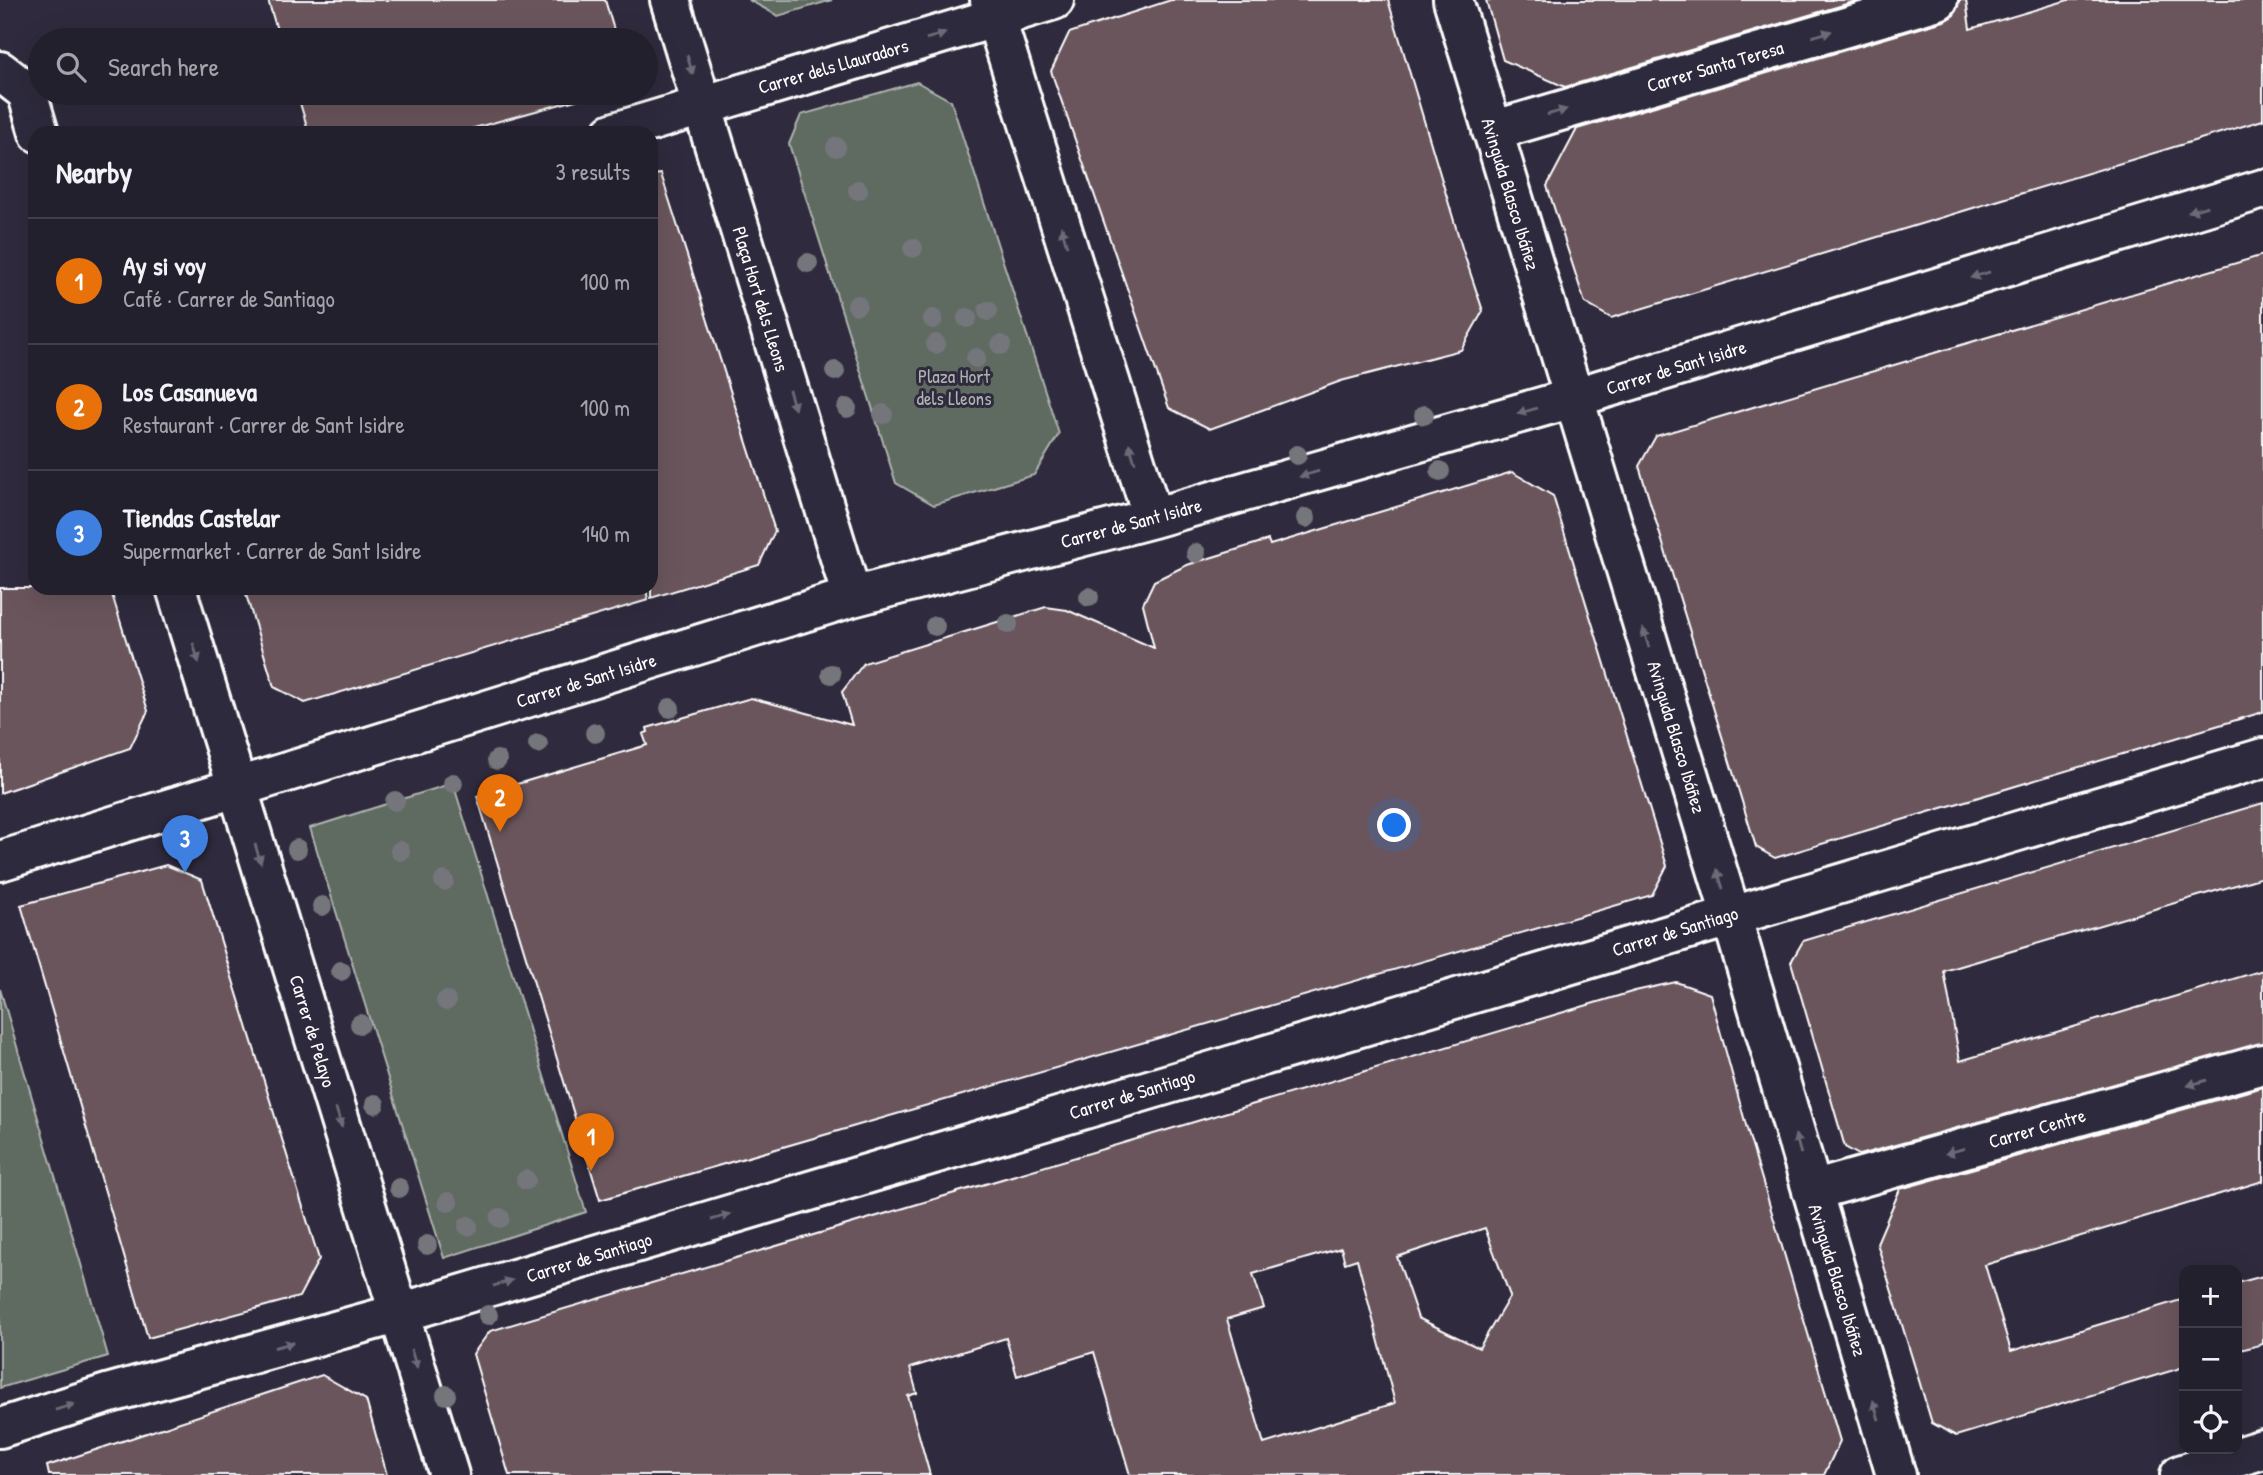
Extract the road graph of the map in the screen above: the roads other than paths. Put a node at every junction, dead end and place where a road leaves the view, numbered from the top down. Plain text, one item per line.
1 (670, 0) edge
2 (1054, 0) edge
3 (1453, 0) edge
4 (1938, 0) edge
5 (993, 9) edge
6 (13, 82) edge
7 (702, 105) junction
8 (35, 126) edge
9 (634, 126) edge
10 (1492, 131) junction
11 (2263, 190) edge
12 (1573, 398) junction
13 (1153, 518) junction
14 (178, 595) edge
15 (852, 597) junction
16 (2263, 758) edge
17 (238, 788) junction
18 (0, 861) edge
19 (1731, 915) junction
20 (2263, 1064) edge
21 (1812, 1191) junction
22 (400, 1313) junction
23 (0, 1428) edge
24 (2263, 1449) edge
25 (449, 1475) edge
26 (1896, 1475) edge
27 (2180, 1475) edge

1 -> 7 street, Plaça Hort dels Lleons
2 - 5 street, Carrer dels Llauradors
3 - 10 street, Avinguda Blasco Ibáñez
10 -> 4 street, Carrer Santa Teresa
7 -> 5 street, Carrer dels Llauradors
13 -> 5 street
6 - 8 street
7 - 9 street, Carrer dels Llauradors
7 -> 15 street, Plaça Hort dels Lleons
10 - 12 street, Avinguda Blasco Ibáñez
11 -> 12 street, Carrer de Sant Isidre
12 -> 13 street, Carrer de Sant Isidre
19 -> 12 street, Avinguda Blasco Ibáñez
13 - 15 street, Carrer de Sant Isidre
14 -> 17 street, Carrer de Pelayo
15 - 17 street, Carrer de Sant Isidre
16 - 19 street, Carrer de Santiago
17 - 18 street, Carrer de Sant Isidre
17 -> 22 street, Carrer de Pelayo
21 -> 19 street, Avinguda Blasco Ibáñez
22 -> 19 street, Carrer de Santiago
20 -> 21 street, Carrer Centre
26 -> 21 street, Avinguda Blasco Ibáñez
23 -> 22 street, Carrer de Santiago
22 -> 25 street, Carrer de Pelayo
24 - 27 street

